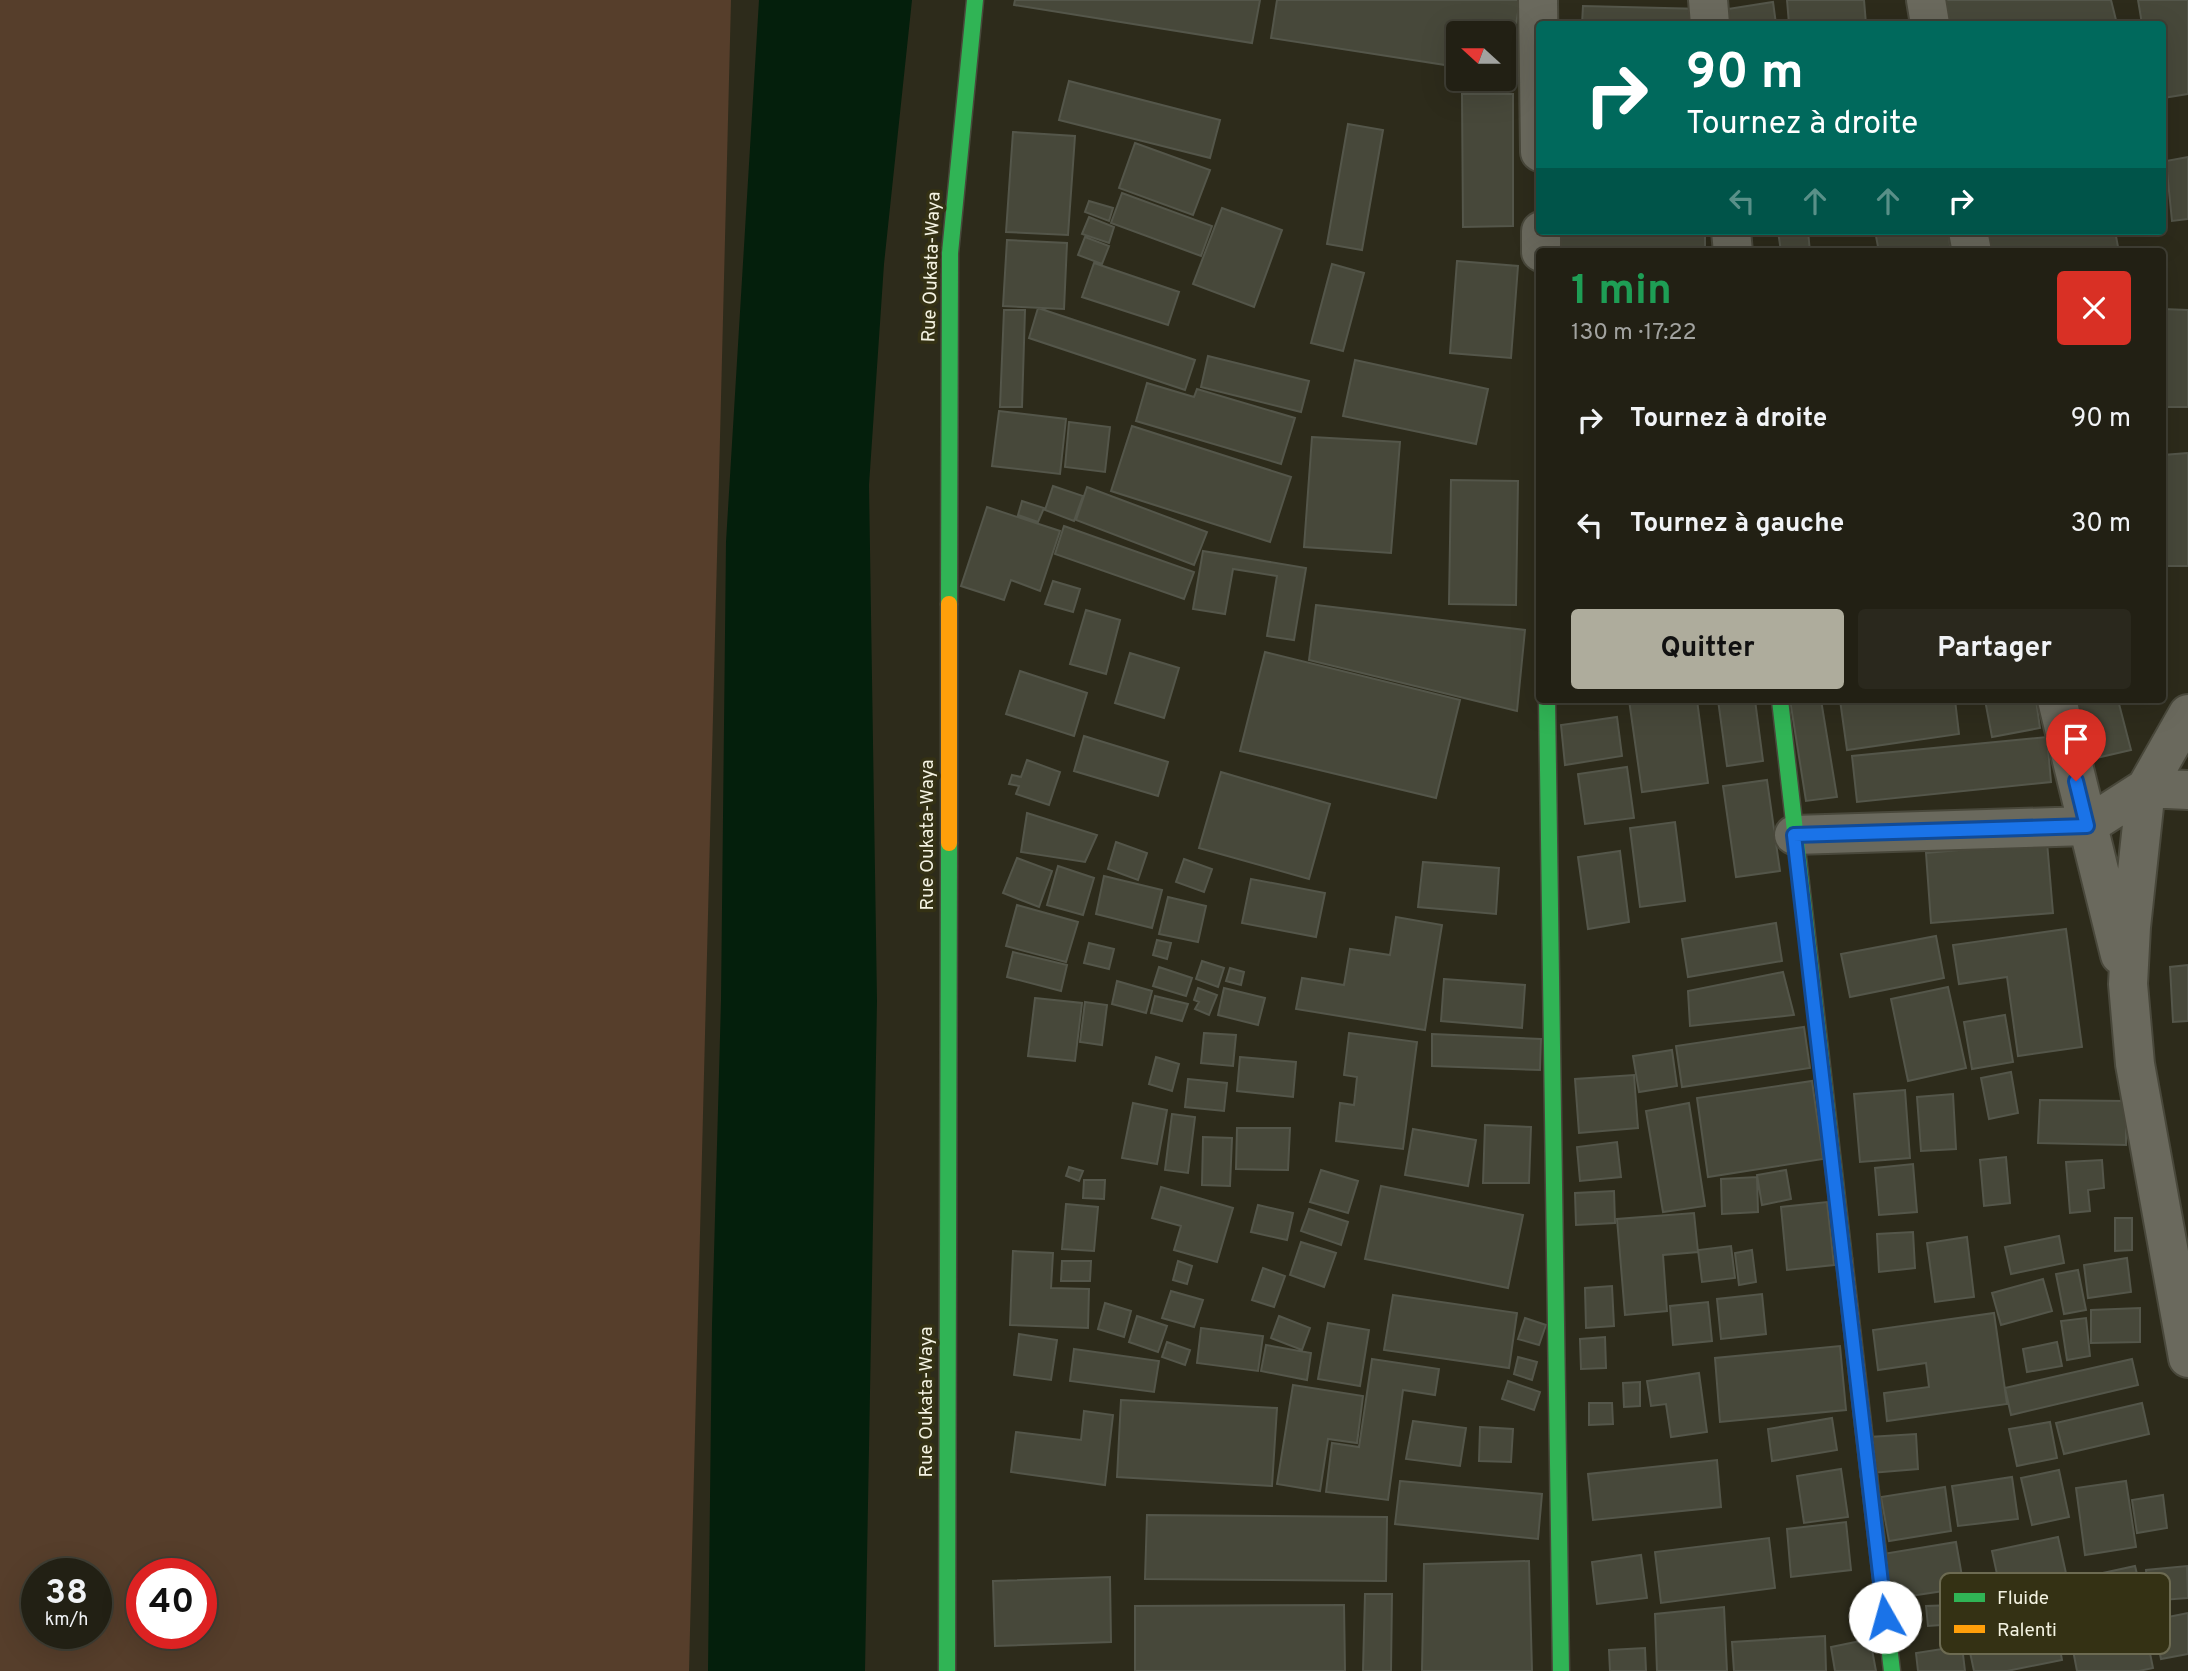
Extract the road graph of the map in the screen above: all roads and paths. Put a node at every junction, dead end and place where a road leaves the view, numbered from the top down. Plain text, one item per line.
1 (975, 0) edge
2 (1538, 0) edge
3 (1707, 0) edge
4 (1926, 0) edge
5 (1538, 21) edge
6 (1710, 21) edge
7 (1930, 21) edge
8 (1548, 703) edge
9 (1780, 703) edge
10 (2058, 703) edge
11 (2188, 714) edge
12 (2146, 788) junction
13 (2188, 790) edge
14 (2087, 826) junction
15 (1794, 835) junction
16 (2128, 984) junction
17 (2188, 1357) edge
18 (947, 1671) edge
19 (1561, 1671) edge
20 (1892, 1671) edge

1 - 18 street, Rue Oukata-Waya
2 - 5 street
3 - 6 street
4 - 7 street
8 - 19 street
9 - 15 street
10 - 14 street
11 - 12 street
12 - 13 street
12 - 14 street
12 - 16 street
14 - 15 street
14 - 16 street
15 - 20 street
16 - 17 street

